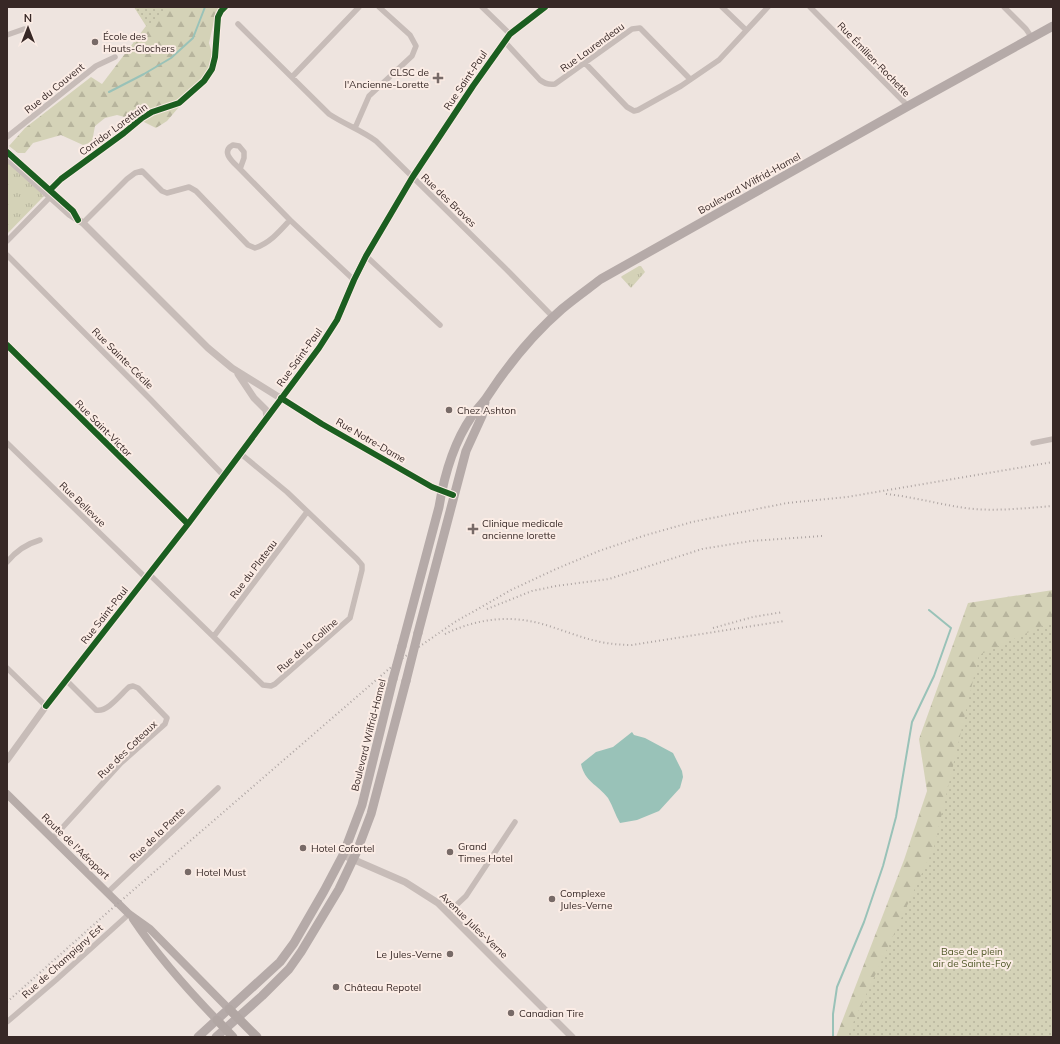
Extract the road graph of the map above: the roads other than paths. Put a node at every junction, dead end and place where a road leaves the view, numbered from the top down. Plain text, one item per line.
1 (359, 7) edge
2 (380, 7) edge
3 (482, 7) edge
4 (545, 7) edge
5 (722, 7) edge
6 (768, 7) edge
7 (810, 7) edge
8 (1004, 7) edge
9 (238, 24) dead end
10 (1053, 26) edge
11 (24, 29) dead end
12 (746, 30) junction
13 (510, 34) junction
14 (7, 35) edge
15 (1032, 38) junction
16 (504, 40) junction
17 (115, 57) dead end
18 (585, 63) junction
19 (292, 76) junction
20 (690, 79) junction
21 (908, 106) junction
22 (356, 128) junction
23 (7, 137) edge
24 (7, 152) edge
25 (7, 158) edge
26 (240, 169) dead end
27 (412, 178) junction
28 (52, 195) junction
29 (290, 220) junction
30 (81, 222) junction
31 (7, 241) edge
32 (7, 255) edge
33 (366, 256) junction
34 (354, 280) junction
35 (553, 318) junction
36 (440, 325) dead end
37 (7, 345) edge
38 (237, 372) junction
39 (281, 398) junction
40 (486, 398) junction
41 (267, 418) junction
42 (1053, 438) edge
43 (7, 443) edge
44 (1033, 443) dead end
45 (241, 454) junction
46 (224, 476) junction
47 (442, 491) junction
48 (453, 495) junction
49 (307, 512) junction
50 (188, 524) junction
51 (40, 540) dead end
52 (7, 562) edge
53 (148, 576) junction
54 (214, 636) junction
55 (7, 668) edge
56 (66, 680) junction
57 (46, 706) junction
58 (7, 760) edge
59 (218, 788) dead end
60 (7, 794) edge
61 (515, 822) dead end
62 (53, 838) junction
63 (343, 855) junction
64 (354, 859) junction
65 (108, 892) junction
66 (449, 912) junction
67 (129, 914) junction
68 (229, 1009) junction
69 (237, 1018) junction
70 (217, 1020) junction
71 (7, 1022) edge
72 (225, 1029) junction
73 (198, 1037) edge
74 (216, 1037) edge
75 (233, 1037) edge
76 (257, 1037) edge
77 (572, 1037) edge

1 - 19 street
2 - 22 street
3 - 13 street
4 - 13 street, Rue Saint-Paul
5 - 12 street
6 - 12 street
7 - 21 street, Rue Émilien-Rochette
8 - 15 street
9 - 19 street, Rue des Braves
10 - 15 main road, Boulevard Wilfrid-Hamel
11 - 14 street
12 - 20 street
13 - 16 street, Rue Saint-Paul
15 - 21 main road, Boulevard Wilfrid-Hamel
16 - 18 street, Rue Laurendeau
16 - 27 street, Rue Saint-Paul
17 - 23 street, Rue du Couvent
18 - 20 street
18 - 20 street, Rue Laurendeau
19 - 22 street, Rue des Braves
21 - 35 main road, Boulevard Wilfrid-Hamel
22 - 27 street, Rue des Braves
24 - 28 street, Rue Notre-Dame
25 - 28 street, Rue Notre-Dame
26 - 29 street
27 - 33 street, Rue Saint-Paul
27 - 35 street, Rue des Braves
28 - 30 street, Rue Notre-Dame
28 - 31 street
29 - 30 street
29 - 34 street
30 - 38 street, Rue Notre-Dame
32 - 46 street, Rue Sainte-Cécile
33 - 34 street, Rue Saint-Paul
33 - 36 street
34 - 39 street, Rue Saint-Paul
35 - 40 main road, Boulevard Wilfrid-Hamel
37 - 50 street, Rue Saint-Victor
38 - 39 street, Rue Notre-Dame
38 - 41 street
39 - 41 street, Rue Saint-Paul
39 - 47 street, Rue Notre-Dame
40 - 47 main road, Boulevard Wilfrid-Hamel
40 - 48 main road, Boulevard Wilfrid-Hamel
41 - 45 street, Rue Saint-Paul
42 - 44 street
43 - 53 street, Rue Bellevue
45 - 46 street, Rue Saint-Paul
45 - 49 street, Rue de la Colline
46 - 50 street, Rue Saint-Paul
47 - 48 street, Rue Notre-Dame
47 - 63 main road, Boulevard Wilfrid-Hamel, bridge
48 - 64 main road, Boulevard Wilfrid-Hamel, bridge
49 - 54 street, Rue du Plateau
49 - 54 street, Rue de la Colline
50 - 53 street, Rue Saint-Paul
51 - 52 street
53 - 54 street, Rue de la Colline
53 - 56 street, Rue Saint-Paul
55 - 57 street
56 - 57 street, Rue Saint-Paul
56 - 62 street, Rue des Coteaux
57 - 58 street, Rue Saint-Paul
59 - 65 street, Rue de la Pente
60 - 62 main road, Route de l'Aéroport
61 - 66 street
62 - 65 main road, Route de l'Aéroport
63 - 64 street, Avenue Jules-Verne
63 - 68 main road, Boulevard Wilfrid-Hamel
64 - 66 street, Avenue Jules-Verne
64 - 69 main road, Boulevard Wilfrid-Hamel
65 - 67 main road, Route de l'Aéroport
66 - 77 street, Avenue Jules-Verne
67 - 68 main road, Route de l'Aéroport
67 - 70 main road, Route de l'Aéroport
67 - 71 street, Rue de Champigny Est
68 - 69 highway, Route de l'Aéroport
68 - 70 main road, Boulevard Wilfrid-Hamel
69 - 72 main road, Boulevard Wilfrid-Hamel
69 - 76 highway, Route de l'Aéroport
70 - 72 highway, Route de l'Aéroport
70 - 73 main road, Boulevard Wilfrid-Hamel
72 - 74 main road, Boulevard Wilfrid-Hamel
72 - 75 highway, Route de l'Aéroport

